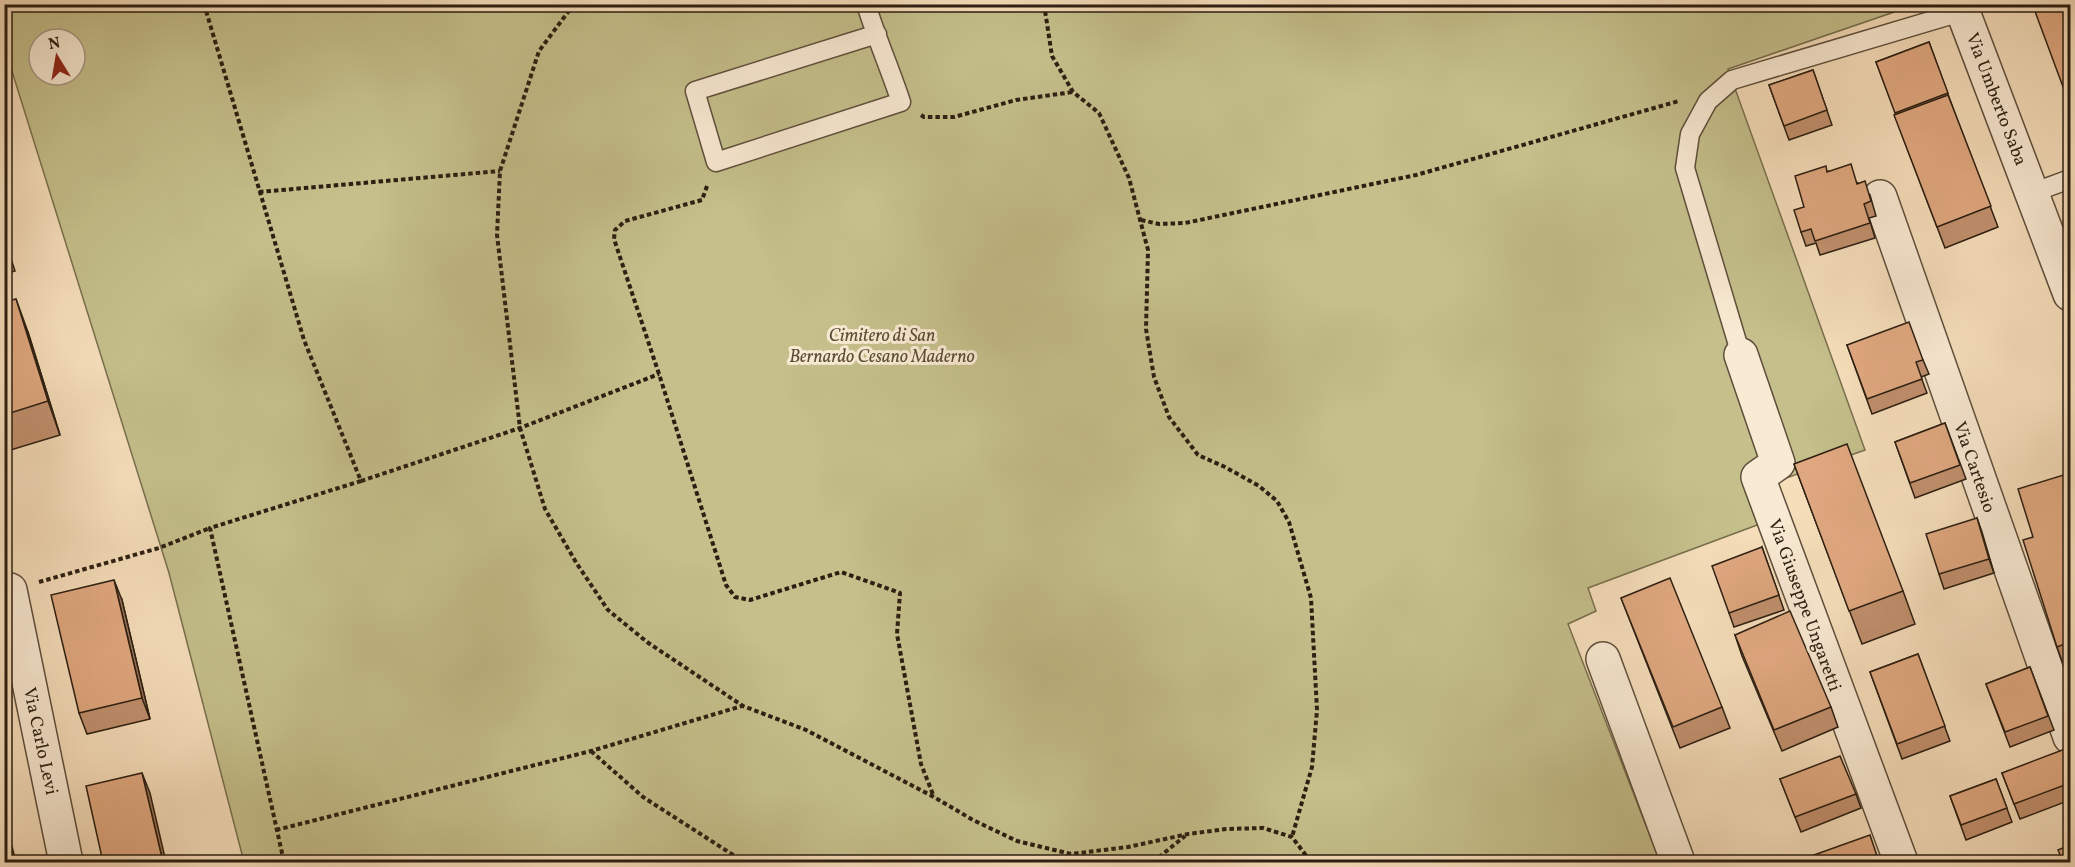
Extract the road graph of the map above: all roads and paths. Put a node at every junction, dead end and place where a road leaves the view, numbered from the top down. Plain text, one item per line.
1 (204, 4) edge
2 (574, 4) edge
3 (866, 4) edge
4 (1044, 4) edge
5 (1968, 7) edge
6 (877, 34) junction
7 (1073, 92) junction
8 (1682, 101) dead end
9 (902, 102) junction
10 (716, 162) junction
11 (500, 171) junction
12 (2070, 179) edge
13 (259, 192) junction
14 (2032, 193) junction
15 (1880, 197) dead end
16 (1141, 220) junction
17 (2070, 294) edge
18 (1741, 355) joint
19 (659, 374) junction
20 (520, 428) junction
21 (361, 481) junction
22 (210, 528) junction
23 (7, 591) edge
24 (1603, 659) dead end
25 (743, 706) junction
26 (2070, 736) edge
27 (591, 751) junction
28 (934, 797) junction
29 (276, 830) junction
30 (1188, 834) junction
31 (1292, 837) junction
32 (66, 862) edge
33 (284, 862) edge
34 (744, 862) edge
35 (1153, 862) edge
36 (1311, 862) edge
37 (1678, 862) edge
38 (1901, 862) edge

1 - 13 path
2 - 11 path
3 - 6 lane
4 - 7 path
5 - 14 street, Via Umberto Saba
5 - 18 lane
6 - 9 lane
6 - 10 lane
7 - 9 path
7 - 16 path
8 - 16 path
9 - 10 lane
10 - 19 path
11 - 13 path
11 - 20 path
12 - 14 lane
13 - 21 path
14 - 17 street, Via Umberto Saba
15 - 26 street, Via Cartesio
16 - 31 path
18 - 38 street, Via Giuseppe Ungaretti
19 - 20 path
19 - 28 path
20 - 21 path
20 - 25 path
21 - 22 path
22 - 23 path
22 - 29 path
23 - 32 street, Via Carlo Levi
24 - 37 street
25 - 27 path
25 - 28 path
27 - 29 path
27 - 34 path
28 - 30 path
29 - 33 path
30 - 31 path
30 - 35 path
31 - 36 path

